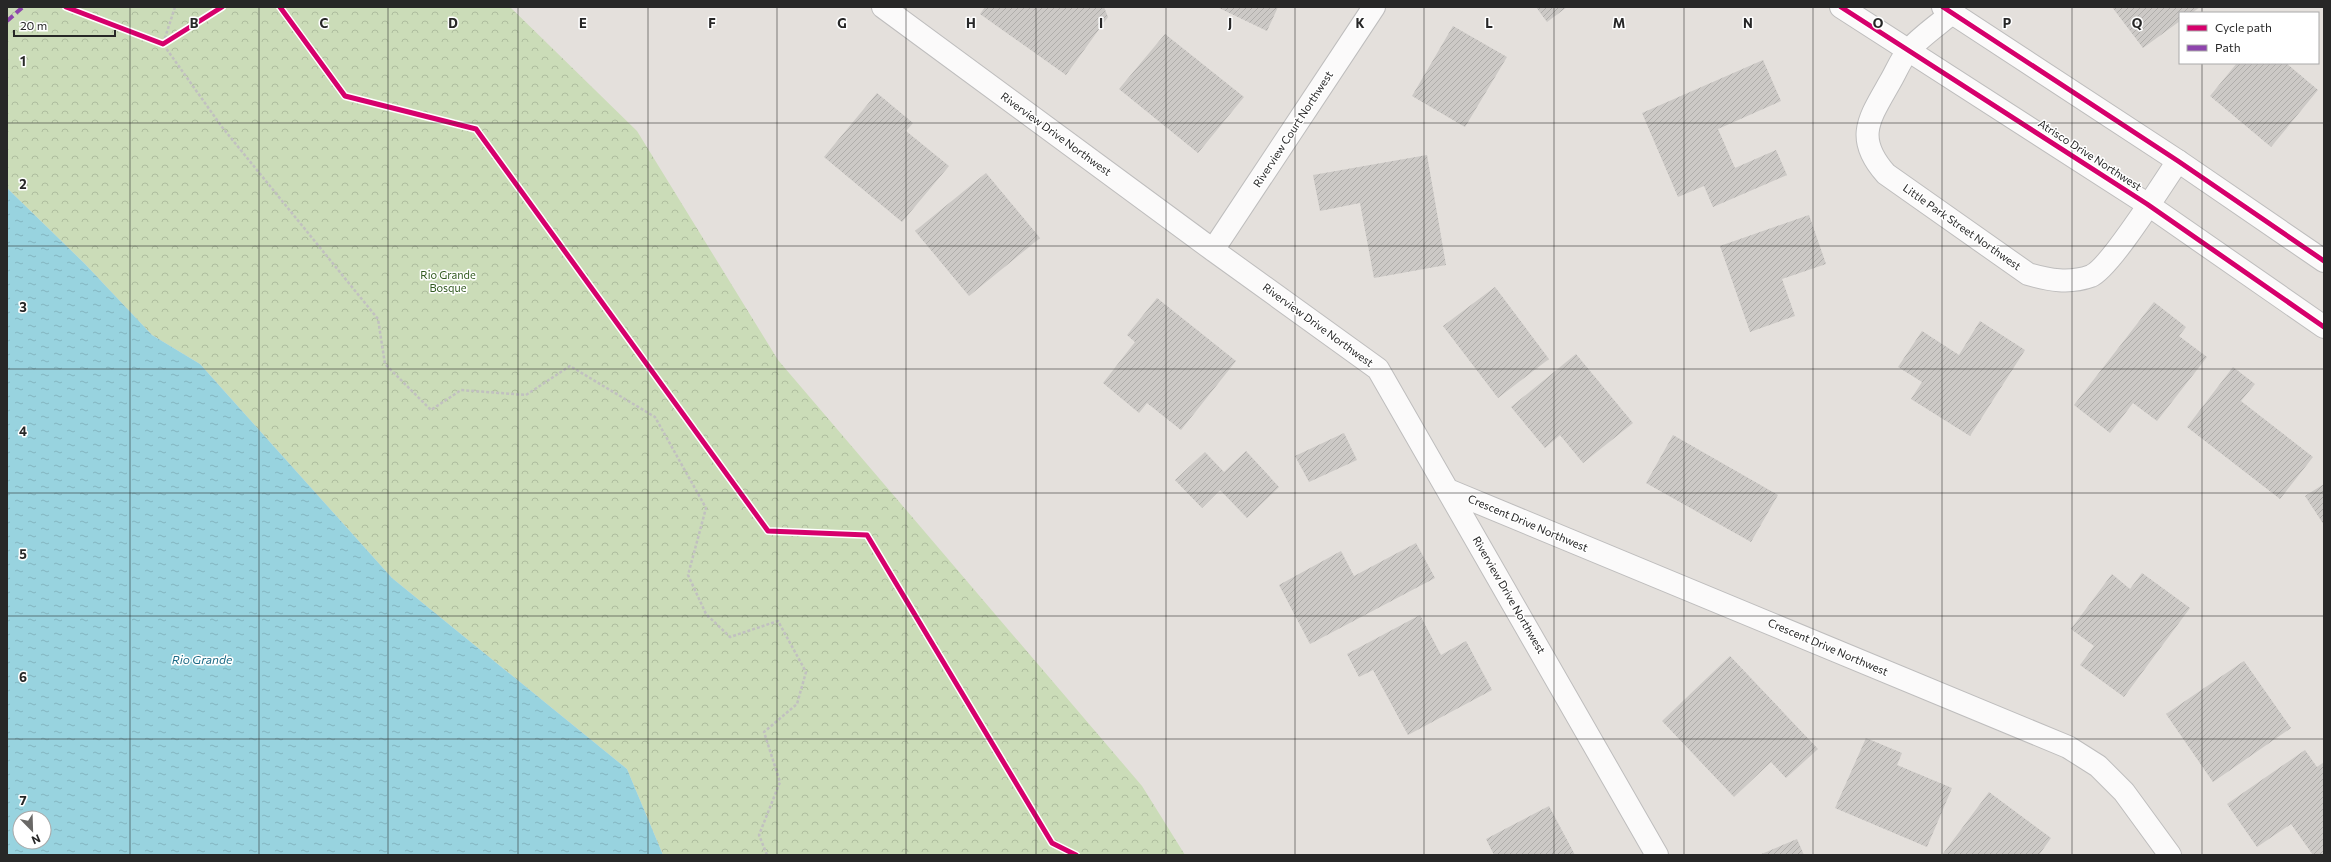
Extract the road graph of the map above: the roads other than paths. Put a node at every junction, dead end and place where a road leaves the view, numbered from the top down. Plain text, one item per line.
1 (883, 7) edge
2 (1374, 7) edge
3 (1841, 7) edge
4 (1949, 9) edge
5 (1908, 51) junction
6 (2178, 161) junction
7 (2148, 204) junction
8 (1213, 250) junction
9 (2324, 260) edge
10 (2324, 326) edge
11 (1448, 490) junction
12 (1657, 855) edge
13 (2170, 855) edge

1 - 8 street, Riverview Drive Northwest
2 - 8 street, Riverview Court Northwest
3 - 5 street, Atrisco Drive Northwest
4 - 5 street, Little Park Street Northwest
4 - 6 street
5 - 7 street, Atrisco Drive Northwest
5 - 7 street, Little Park Street Northwest
6 - 7 street, Little Park Street Northwest
6 - 9 street
7 - 10 street, Atrisco Drive Northwest
8 - 11 street, Riverview Drive Northwest
11 - 12 street, Riverview Drive Northwest
11 - 13 street, Crescent Drive Northwest

